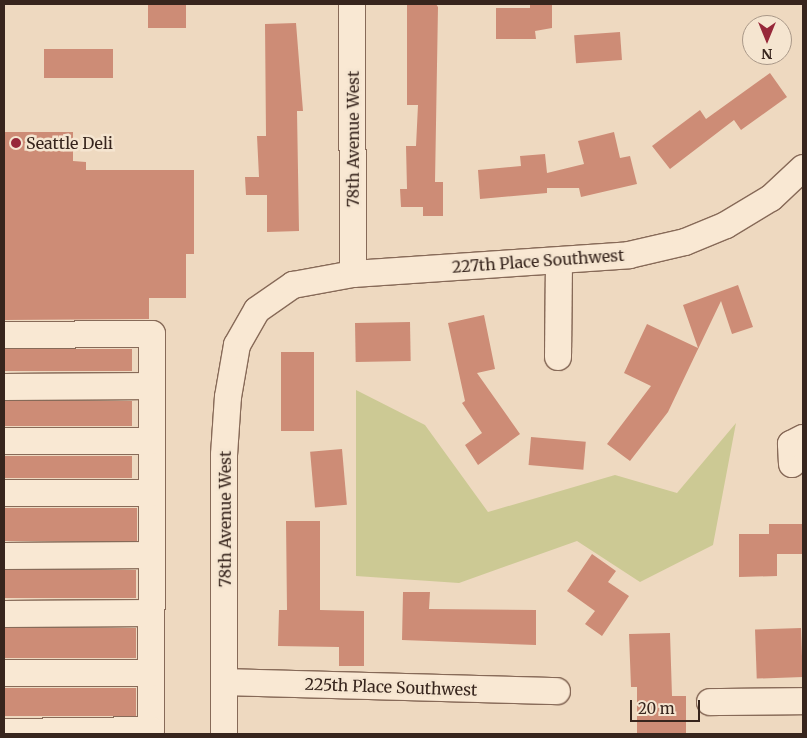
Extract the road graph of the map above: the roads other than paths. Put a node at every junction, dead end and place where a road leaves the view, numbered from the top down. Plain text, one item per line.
1 (352, 4) edge
2 (803, 168) edge
3 (559, 261) junction
4 (353, 274) junction
5 (257, 310) joint
6 (4, 335) edge
7 (558, 357) dead end
8 (152, 386) junction
9 (4, 387) edge
10 (803, 438) edge
11 (4, 441) edge
12 (151, 441) junction
13 (792, 464) dead end
14 (151, 492) junction
15 (4, 493) edge
16 (151, 555) junction
17 (4, 556) edge
18 (151, 613) junction
19 (4, 614) edge
20 (4, 673) edge
21 (151, 673) junction
22 (226, 682) junction
23 (557, 691) dead end
24 (803, 701) edge
25 (710, 702) dead end
26 (4, 732) edge
27 (151, 732) edge
28 (224, 734) edge

1 - 4 street, 78th Avenue West
2 - 3 street, 227th Place Southwest
3 - 4 street, 227th Place Southwest
3 - 7 street
4 - 5 street, 227th Place Southwest
5 - 22 street, 78th Avenue West
6 - 8 street
8 - 9 street
8 - 12 street
10 - 13 street
11 - 12 street
12 - 14 street
14 - 15 street
14 - 16 street
16 - 17 street
16 - 18 street
18 - 19 street
18 - 21 street
20 - 21 street
21 - 27 street
22 - 23 street, 225th Place Southwest
22 - 28 street, 78th Avenue West
24 - 25 street
26 - 27 street

